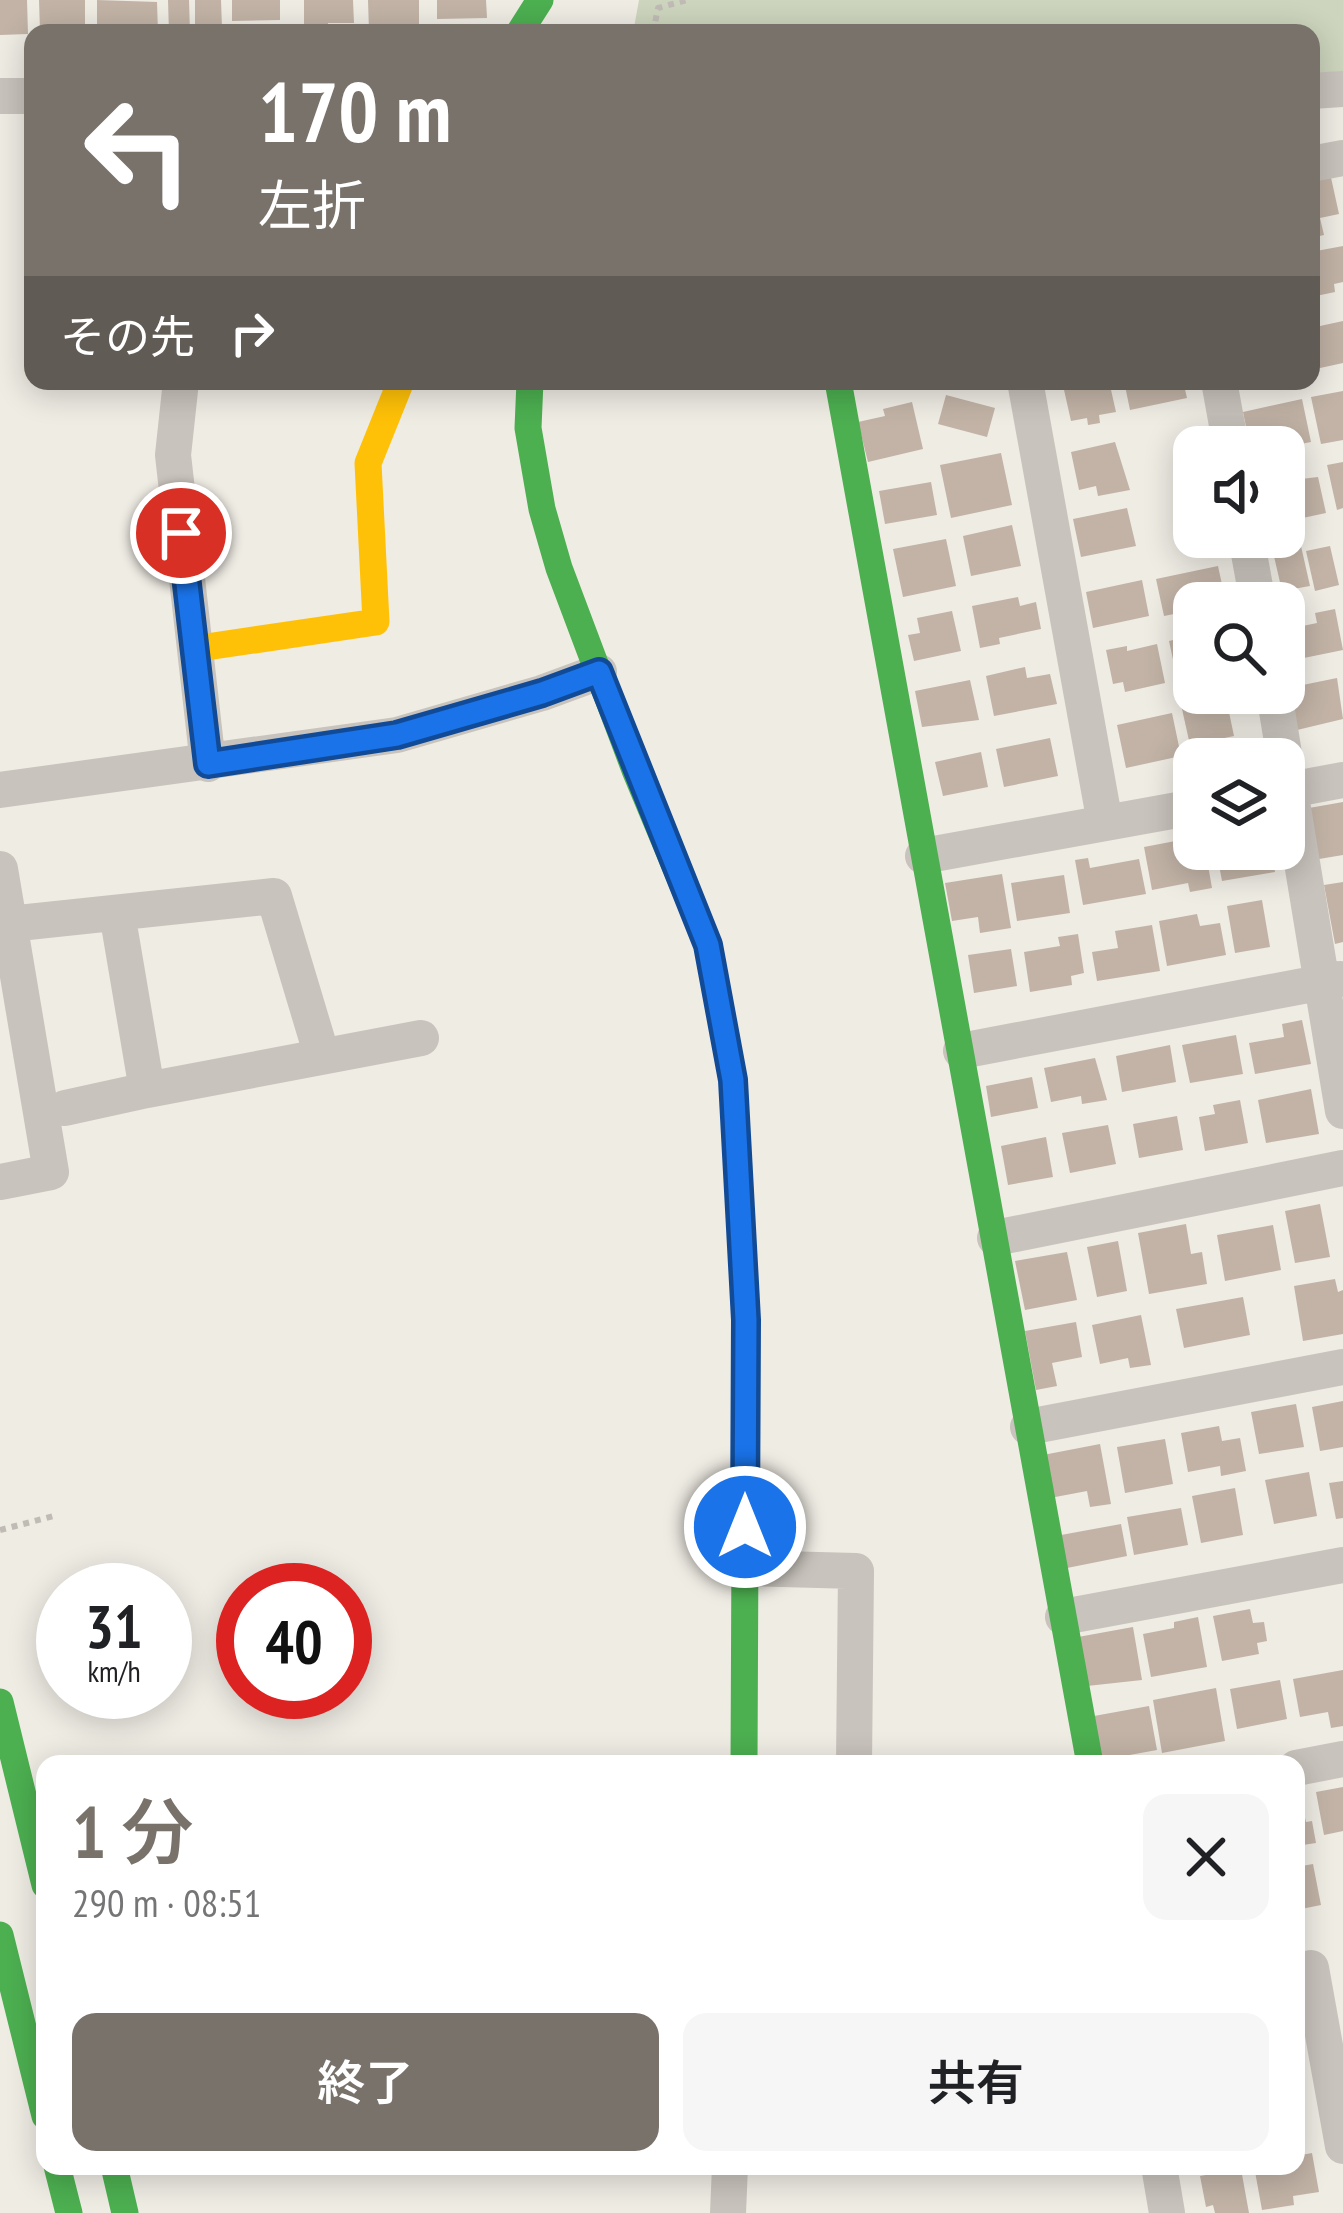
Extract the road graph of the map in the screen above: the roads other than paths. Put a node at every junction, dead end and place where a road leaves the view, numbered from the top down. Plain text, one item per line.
1 (180, 390) edge
2 (397, 390) edge
3 (530, 390) edge
4 (840, 390) edge
5 (1027, 390) edge
6 (1221, 390) edge
7 (1227, 426) edge
8 (193, 649) junction
9 (599, 672) junction
10 (208, 764) junction
11 (1343, 781) edge
12 (1305, 788) edge
13 (0, 790) edge
14 (1173, 811) edge
15 (1105, 823) junction
16 (923, 856) junction
17 (1305, 864) edge
18 (0, 869) edge
19 (117, 913) junction
20 (9, 924) junction
21 (1332, 981) edge
22 (421, 1038) dead end
23 (961, 1051) junction
24 (322, 1056) junction
25 (147, 1090) junction
26 (65, 1108) dead end
27 (1343, 1111) edge
28 (1343, 1168) edge
29 (0, 1182) edge
30 (995, 1238) junction
31 (1343, 1367) edge
32 (1028, 1427) junction
33 (1343, 1565) edge
34 (745, 1568) junction
35 (1063, 1617) junction
36 (0, 1702) edge
37 (744, 1755) edge
38 (854, 1755) edge
39 (1088, 1755) edge
40 (1343, 1759) edge
41 (1305, 1766) edge
42 (36, 1848) edge
43 (0, 1935) edge
44 (1317, 1967) edge
45 (36, 2080) edge
46 (1343, 2146) edge
47 (59, 2175) edge
48 (116, 2175) edge
49 (730, 2175) edge
50 (1161, 2175) edge
51 (69, 2213) edge
52 (125, 2213) edge
53 (728, 2213) edge
54 (1167, 2213) edge

1 - 8 street
2 - 8 street
3 - 9 street
4 - 16 street
5 - 15 street
6 - 7 street
8 - 10 street
9 - 10 street
9 - 34 street
10 - 13 street
11 - 12 street
14 - 15 street
15 - 16 street
16 - 23 street
17 - 21 street
18 - 20 street
19 - 20 street
19 - 24 street
19 - 25 street
20 - 29 street
21 - 23 street
21 - 27 street
22 - 24 street
23 - 30 street
24 - 25 street
25 - 26 street
28 - 30 street
30 - 32 street
31 - 32 street
32 - 35 street
33 - 35 street
34 - 37 street
34 - 38 street
35 - 39 street
36 - 42 street
40 - 41 street
43 - 45 street
44 - 46 street
47 - 51 street
48 - 52 street
49 - 53 street
50 - 54 street

